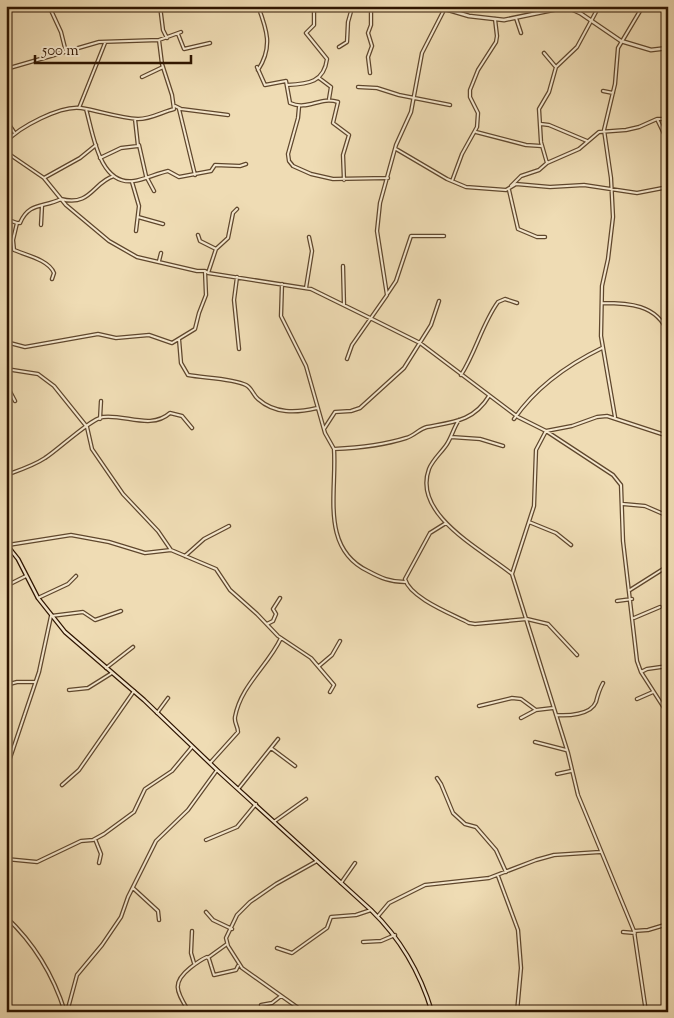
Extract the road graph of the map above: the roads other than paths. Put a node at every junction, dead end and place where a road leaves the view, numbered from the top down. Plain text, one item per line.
1 (49, 6) edge
2 (160, 6) edge
3 (258, 6) edge
4 (314, 6) edge
5 (332, 6) edge
6 (384, 6) edge
7 (435, 6) edge
8 (642, 6) edge
9 (563, 7) edge
10 (352, 8) junction
11 (371, 9) junction
12 (444, 10) junction
13 (597, 10) dead end
14 (516, 18) junction
15 (495, 19) junction
16 (591, 20) junction
17 (521, 32) dead end
18 (167, 38) junction
19 (158, 40) junction
20 (621, 41) junction
21 (105, 42) junction
22 (210, 43) dead end
23 (339, 46) dead end
24 (668, 48) edge
25 (66, 52) junction
26 (544, 53) dead end
27 (668, 62) edge
28 (163, 67) junction
29 (556, 67) junction
30 (6, 69) edge
31 (370, 73) dead end
32 (142, 76) dead end
33 (668, 77) edge
34 (319, 78) junction
35 (287, 85) junction
36 (358, 87) dead end
37 (603, 91) dead end
38 (613, 93) junction
39 (415, 98) junction
40 (329, 99) junction
41 (450, 105) dead end
42 (175, 106) junction
43 (299, 107) junction
44 (79, 108) junction
45 (86, 109) junction
46 (179, 109) junction
47 (228, 115) dead end
48 (135, 119) junction
49 (657, 119) junction
50 (668, 119) edge
51 (6, 120) edge
52 (541, 124) junction
53 (604, 130) junction
54 (14, 132) junction
55 (476, 132) junction
56 (587, 141) junction
57 (6, 142) edge
58 (668, 142) edge
59 (96, 145) junction
60 (139, 145) junction
61 (542, 146) junction
62 (396, 149) junction
63 (6, 152) edge
64 (100, 158) junction
65 (548, 163) junction
66 (246, 164) dead end
67 (194, 175) junction
68 (114, 176) junction
69 (146, 176) junction
70 (44, 178) junction
71 (389, 178) junction
72 (344, 180) junction
73 (452, 181) junction
74 (132, 182) junction
75 (612, 188) junction
76 (668, 188) edge
77 (509, 190) junction
78 (154, 191) dead end
79 (61, 199) junction
80 (42, 206) junction
81 (237, 210) dead end
82 (138, 217) junction
83 (6, 219) edge
84 (19, 224) junction
85 (163, 224) dead end
86 (41, 225) dead end
87 (136, 231) dead end
88 (198, 235) dead end
89 (444, 236) dead end
90 (309, 237) dead end
91 (545, 237) dead end
92 (216, 249) junction
93 (161, 253) dead end
94 (159, 261) junction
95 (342, 266) dead end
96 (207, 272) junction
97 (237, 277) junction
98 (52, 279) dead end
99 (282, 284) junction
100 (306, 288) junction
101 (387, 295) junction
102 (439, 301) dead end
103 (602, 302) junction
104 (517, 303) dead end
105 (344, 305) junction
106 (372, 319) junction
107 (668, 333) edge
108 (179, 339) junction
109 (6, 342) edge
110 (420, 343) junction
111 (602, 348) junction
112 (239, 349) dead end
113 (347, 358) dead end
114 (6, 369) edge
115 (461, 375) junction
116 (6, 384) edge
117 (490, 396) junction
118 (15, 401) dead end
119 (101, 401) dead end
120 (318, 408) junction
121 (516, 416) junction
122 (100, 418) junction
123 (615, 418) junction
124 (514, 419) dead end
125 (459, 420) junction
126 (87, 426) junction
127 (192, 428) dead end
128 (324, 429) junction
129 (546, 431) junction
130 (668, 431) edge
131 (450, 437) junction
132 (667, 437) edge
133 (503, 446) dead end
134 (334, 449) junction
135 (6, 475) edge
136 (622, 504) junction
137 (668, 516) edge
138 (529, 522) junction
139 (446, 523) junction
140 (229, 526) dead end
141 (7, 544) edge
142 (571, 545) dead end
143 (171, 550) junction
144 (185, 556) junction
145 (668, 566) edge
146 (512, 574) junction
147 (26, 576) junction
148 (76, 576) dead end
149 (406, 582) junction
150 (6, 586) edge
151 (630, 590) junction
152 (38, 598) junction
153 (280, 598) dead end
154 (632, 599) junction
155 (617, 601) dead end
156 (660, 607) dead end
157 (121, 611) dead end
158 (51, 616) junction
159 (634, 618) junction
160 (527, 619) junction
161 (267, 624) junction
162 (281, 638) junction
163 (340, 642) dead end
164 (133, 647) dead end
165 (577, 655) dead end
166 (318, 666) junction
167 (668, 666) edge
168 (106, 668) junction
169 (112, 672) junction
170 (641, 672) junction
171 (35, 682) junction
172 (603, 683) dead end
173 (6, 685) edge
174 (69, 690) dead end
175 (134, 691) junction
176 (330, 692) dead end
177 (653, 692) junction
178 (168, 698) dead end
179 (637, 699) dead end
180 (479, 706) dead end
181 (553, 708) junction
182 (536, 710) junction
183 (157, 713) junction
184 (668, 714) edge
185 (556, 715) junction
186 (521, 718) dead end
187 (278, 739) dead end
188 (534, 742) dead end
189 (192, 747) junction
190 (271, 748) junction
191 (567, 750) junction
192 (210, 764) junction
193 (294, 766) dead end
194 (7, 767) edge
195 (217, 770) junction
196 (571, 772) junction
197 (558, 774) dead end
198 (436, 778) dead end
199 (62, 785) dead end
200 (239, 788) junction
201 (306, 799) dead end
202 (256, 804) junction
203 (275, 821) junction
204 (95, 839) junction
205 (206, 840) dead end
206 (601, 852) junction
207 (6, 859) edge
208 (317, 861) junction
209 (355, 862) dead end
210 (99, 863) dead end
211 (506, 872) junction
212 (498, 876) junction
213 (340, 883) junction
214 (132, 887) junction
215 (371, 910) junction
216 (206, 912) dead end
217 (378, 916) junction
218 (6, 917) edge
219 (159, 920) dead end
220 (668, 924) edge
221 (232, 928) junction
222 (192, 931) dead end
223 (623, 932) dead end
224 (635, 932) junction
225 (395, 935) junction
226 (362, 942) dead end
227 (227, 944) junction
228 (277, 948) dead end
229 (208, 957) junction
230 (195, 964) junction
231 (238, 964) junction
232 (281, 996) junction
233 (261, 1005) dead end
234 (66, 1011) edge
235 (189, 1012) edge
236 (304, 1012) edge
237 (432, 1012) edge
238 (517, 1012) edge
239 (646, 1012) edge

1 - 25 street
2 - 18 street
3 - 35 street
4 - 34 street
5 - 10 main road
6 - 11 main road
7 - 12 main road
8 - 20 street
9 - 14 main road
9 - 16 main road
10 - 11 main road
10 - 23 street
11 - 31 street
12 - 15 main road
12 - 39 street
13 - 16 street
14 - 15 main road
14 - 17 street
15 - 55 street
16 - 20 main road
16 - 29 street
18 - 19 street
18 - 22 street
19 - 21 street
19 - 28 street
20 - 24 main road
20 - 38 street
21 - 25 street
21 - 44 street
25 - 30 street
26 - 29 street
27 - 33 street
28 - 32 street
28 - 42 street
29 - 52 street
34 - 35 street
34 - 40 street
35 - 43 street
36 - 39 street
37 - 38 street
38 - 53 street
39 - 41 street
39 - 62 street
40 - 43 street
40 - 72 street
42 - 46 street
42 - 48 street
43 - 72 street
44 - 45 street
44 - 54 street
45 - 48 street
45 - 59 street
46 - 47 street
46 - 67 street
48 - 60 street
49 - 50 street
49 - 53 street
49 - 58 street
51 - 54 street
52 - 56 street
52 - 61 street
53 - 56 street
53 - 75 street
54 - 57 street
55 - 61 street
55 - 73 street
56 - 65 street
59 - 64 street
59 - 70 street
60 - 64 street
60 - 69 street
61 - 65 street
62 - 71 street
62 - 73 street
63 - 70 street
64 - 68 street
65 - 77 street
66 - 67 street
67 - 69 street
68 - 74 street
68 - 79 street
69 - 74 street
69 - 78 street
70 - 79 street
71 - 72 street
71 - 101 street
73 - 77 street
74 - 82 street
75 - 76 street
75 - 77 street
75 - 103 street
77 - 91 street
79 - 80 street
79 - 94 street
80 - 84 street
80 - 86 street
81 - 92 street
82 - 85 street
82 - 87 street
83 - 84 street
84 - 98 street
88 - 92 street
89 - 101 street
90 - 100 street
92 - 96 street
93 - 94 street
94 - 96 street
95 - 105 street
96 - 97 street
96 - 108 street
97 - 99 street
97 - 112 street
99 - 100 street
99 - 120 street
100 - 105 street
101 - 106 street
102 - 110 street
103 - 107 street
103 - 111 street
104 - 115 street
105 - 106 street
106 - 110 street
106 - 113 street
108 - 109 street
108 - 120 street
110 - 115 street
110 - 128 street
111 - 121 street
111 - 123 street
114 - 126 street
115 - 117 street
116 - 118 street
117 - 121 street
117 - 125 street
119 - 122 street
120 - 128 street
121 - 124 street
121 - 129 street
122 - 126 street
122 - 127 street
123 - 129 street
123 - 132 street
125 - 131 street
125 - 134 street
126 - 135 street
126 - 143 street
128 - 134 street
129 - 136 street
129 - 138 street
130 - 132 street
131 - 133 street
131 - 139 street
134 - 149 street
136 - 137 street
136 - 151 street
138 - 142 street
138 - 146 street
139 - 146 street
139 - 149 street
140 - 144 street
141 - 143 street
141 - 147 main road
143 - 144 street
144 - 161 street
145 - 151 street
146 - 160 street
147 - 150 street
147 - 152 main road
148 - 152 street
149 - 160 street
151 - 154 street
152 - 158 main road
153 - 161 street
154 - 155 street
154 - 159 street
156 - 159 street
157 - 158 street
158 - 168 main road
158 - 171 street
159 - 170 street
160 - 165 street
160 - 181 street
161 - 162 street
162 - 166 street
162 - 192 street
163 - 166 street
164 - 168 street
166 - 176 street
167 - 170 street
168 - 169 main road
169 - 174 street
169 - 175 main road
170 - 177 street
171 - 173 street
171 - 194 street
172 - 185 street
175 - 183 main road
175 - 199 street
177 - 179 street
177 - 184 street
178 - 183 street
180 - 182 street
181 - 182 street
181 - 185 street
182 - 186 street
183 - 189 main road
185 - 191 street
187 - 190 street
188 - 191 street
189 - 192 main road
189 - 204 street
190 - 193 street
190 - 200 street
191 - 196 street
192 - 195 main road
195 - 200 main road
195 - 214 street
196 - 197 street
196 - 206 street
198 - 211 street
200 - 202 main road
201 - 203 street
202 - 203 main road
202 - 205 street
203 - 208 main road
204 - 207 street
204 - 210 street
206 - 211 street
206 - 224 street
208 - 213 main road
208 - 221 street
209 - 213 street
211 - 212 street
212 - 217 street
212 - 238 street
213 - 215 main road
214 - 219 street
214 - 234 street
215 - 217 main road
215 - 228 street
216 - 221 street
217 - 225 main road
218 - 234 street
220 - 224 street
221 - 227 street
222 - 230 street
223 - 224 street
224 - 239 street
225 - 226 street
225 - 237 main road
227 - 229 street
227 - 231 street
229 - 230 street
229 - 231 street
230 - 235 street
231 - 232 street
232 - 233 street
232 - 236 street

